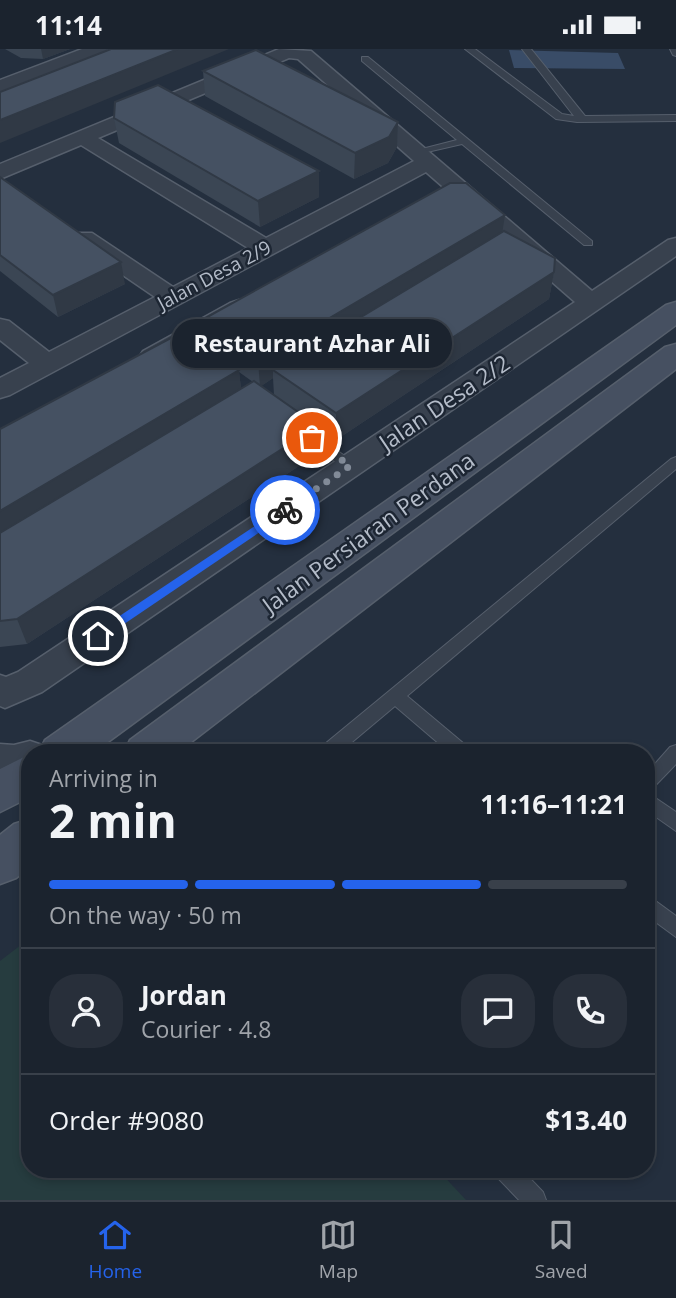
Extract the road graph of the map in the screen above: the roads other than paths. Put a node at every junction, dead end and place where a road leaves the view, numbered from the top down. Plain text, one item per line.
1 (100, 49) edge
2 (469, 49) edge
3 (526, 49) edge
4 (365, 59) dead end
5 (6, 79) edge
6 (676, 118) edge
7 (582, 119) junction
8 (82, 137) junction
9 (464, 141) junction
10 (423, 157) junction
11 (4, 180) edge
12 (457, 187) junction
13 (433, 200) edge
14 (69, 227) edge
15 (588, 243) dead end
16 (676, 245) edge
17 (265, 248) junction
18 (263, 294) edge
19 (172, 297) junction
20 (591, 303) junction
21 (676, 311) edge
22 (0, 327) edge
23 (676, 354) edge
24 (47, 364) junction
25 (131, 368) edge
26 (0, 389) edge
27 (287, 420) edge
28 (676, 462) edge
29 (350, 466) junction
30 (0, 689) edge
31 (394, 695) junction
32 (68, 744) edge
33 (157, 744) edge
34 (337, 744) edge
35 (452, 744) edge
36 (676, 752) edge
37 (21, 762) edge
38 (0, 763) edge
39 (655, 776) edge
40 (21, 779) edge
41 (0, 793) edge
42 (655, 807) edge
43 (676, 823) edge
44 (21, 846) edge
45 (0, 863) edge
46 (655, 910) edge
47 (676, 928) edge
48 (514, 1178) edge
49 (535, 1200) edge

1 - 5 street
2 - 7 lane
3 - 7 lane
4 - 9 lane
6 - 7 lane
8 - 10 street
8 - 11 street
8 - 17 street
9 - 10 lane
9 - 15 lane
10 - 12 street
10 - 17 street, Jalan Desa 2/9
12 - 13 street
12 - 20 street
14 - 19 street
16 - 20 street, Jalan Desa 2/2
17 - 19 street, Jalan Desa 2/9
18 - 25 street
19 - 24 street, Jalan Desa 2/9
20 - 29 street, Jalan Desa 2/2
21 - 32 main road, Jalan Persiaran Perdana
22 - 24 street
23 - 33 main road, Jalan Persiaran Perdana
24 - 26 street, Jalan Desa 2/9
27 - 29 lane
28 - 31 lane
29 - 30 street, Jalan Desa 2/2
31 - 34 lane
31 - 35 lane
36 - 39 lane
37 - 38 street
40 - 41 main road
42 - 43 lane
44 - 45 main road
46 - 47 lane
48 - 49 lane

